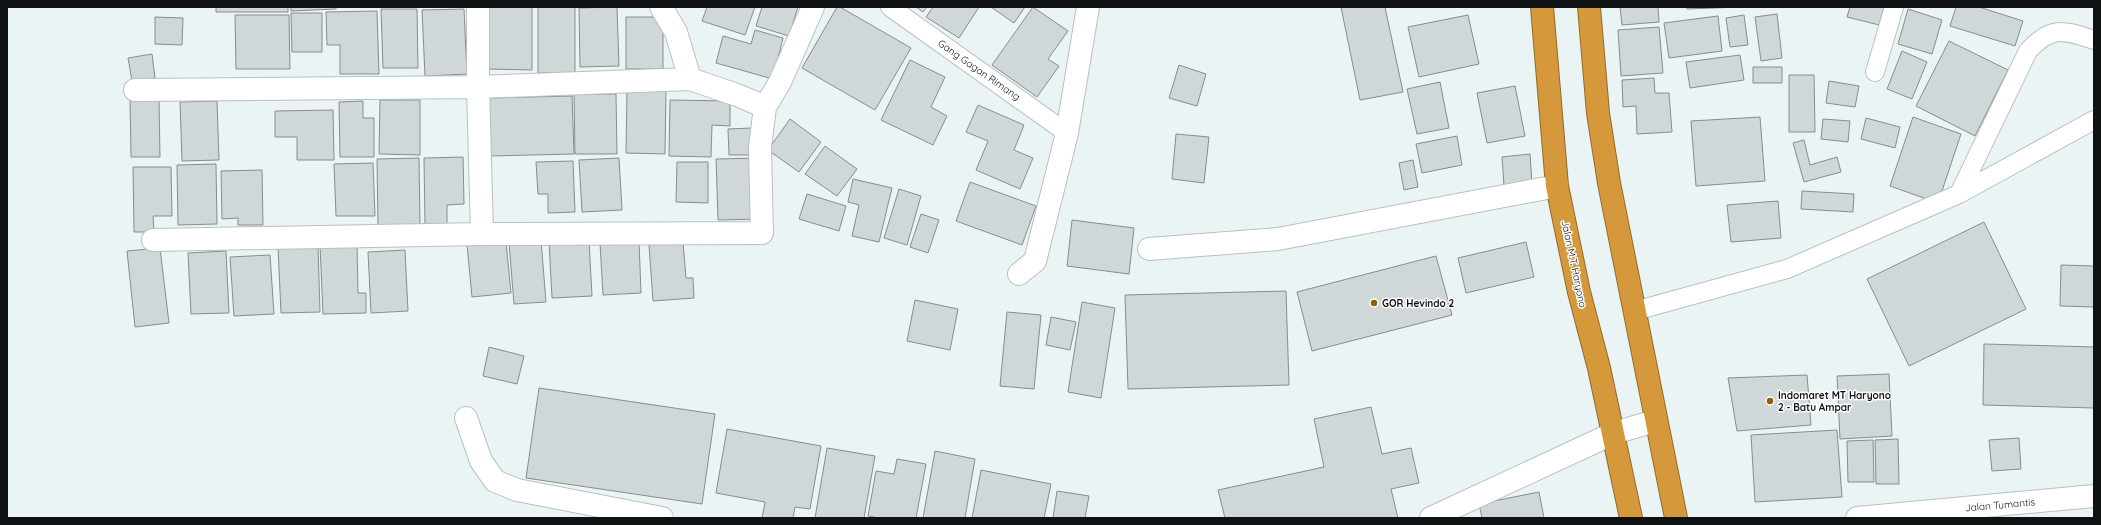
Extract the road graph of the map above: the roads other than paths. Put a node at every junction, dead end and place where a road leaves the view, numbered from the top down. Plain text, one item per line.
1 (478, 7) edge
2 (661, 7) edge
3 (814, 7) edge
4 (890, 7) edge
5 (1088, 7) edge
6 (1542, 7) edge
7 (1589, 7) edge
8 (1894, 7) edge
9 (2094, 40) edge
10 (1875, 72) dead end
11 (690, 79) junction
12 (478, 87) junction
13 (135, 90) dead end
14 (765, 108) junction
15 (2094, 120) edge
16 (1067, 133) junction
17 (1557, 186) junction
18 (1959, 194) junction
19 (482, 234) junction
20 (153, 240) dead end
21 (1149, 249) dead end
22 (1019, 274) dead end
23 (1635, 311) junction
24 (466, 418) dead end
25 (1656, 421) junction
26 (1614, 433) junction
27 (2094, 496) edge
28 (662, 518) edge
29 (1431, 518) edge
30 (1631, 518) edge
31 (1676, 518) edge
32 (1857, 518) edge

1 - 12 street
2 - 11 street
3 - 14 street
4 - 16 lane, Gang Gagan Rimang
5 - 16 street
6 - 17 highway, Jalan M.T. Haryono
7 - 23 highway
8 - 10 lane
9 - 18 lane
11 - 12 street
11 - 14 street
12 - 13 street
12 - 19 street
14 - 19 street
15 - 18 lane
16 - 22 street
17 - 21 street
17 - 26 highway, Jalan M.T. Haryono
18 - 23 lane
19 - 20 street
23 - 25 highway
24 - 28 street
25 - 26 street
25 - 31 highway
26 - 29 street
26 - 30 highway, Jalan M.T. Haryono
27 - 32 street, Jalan Tumantis

